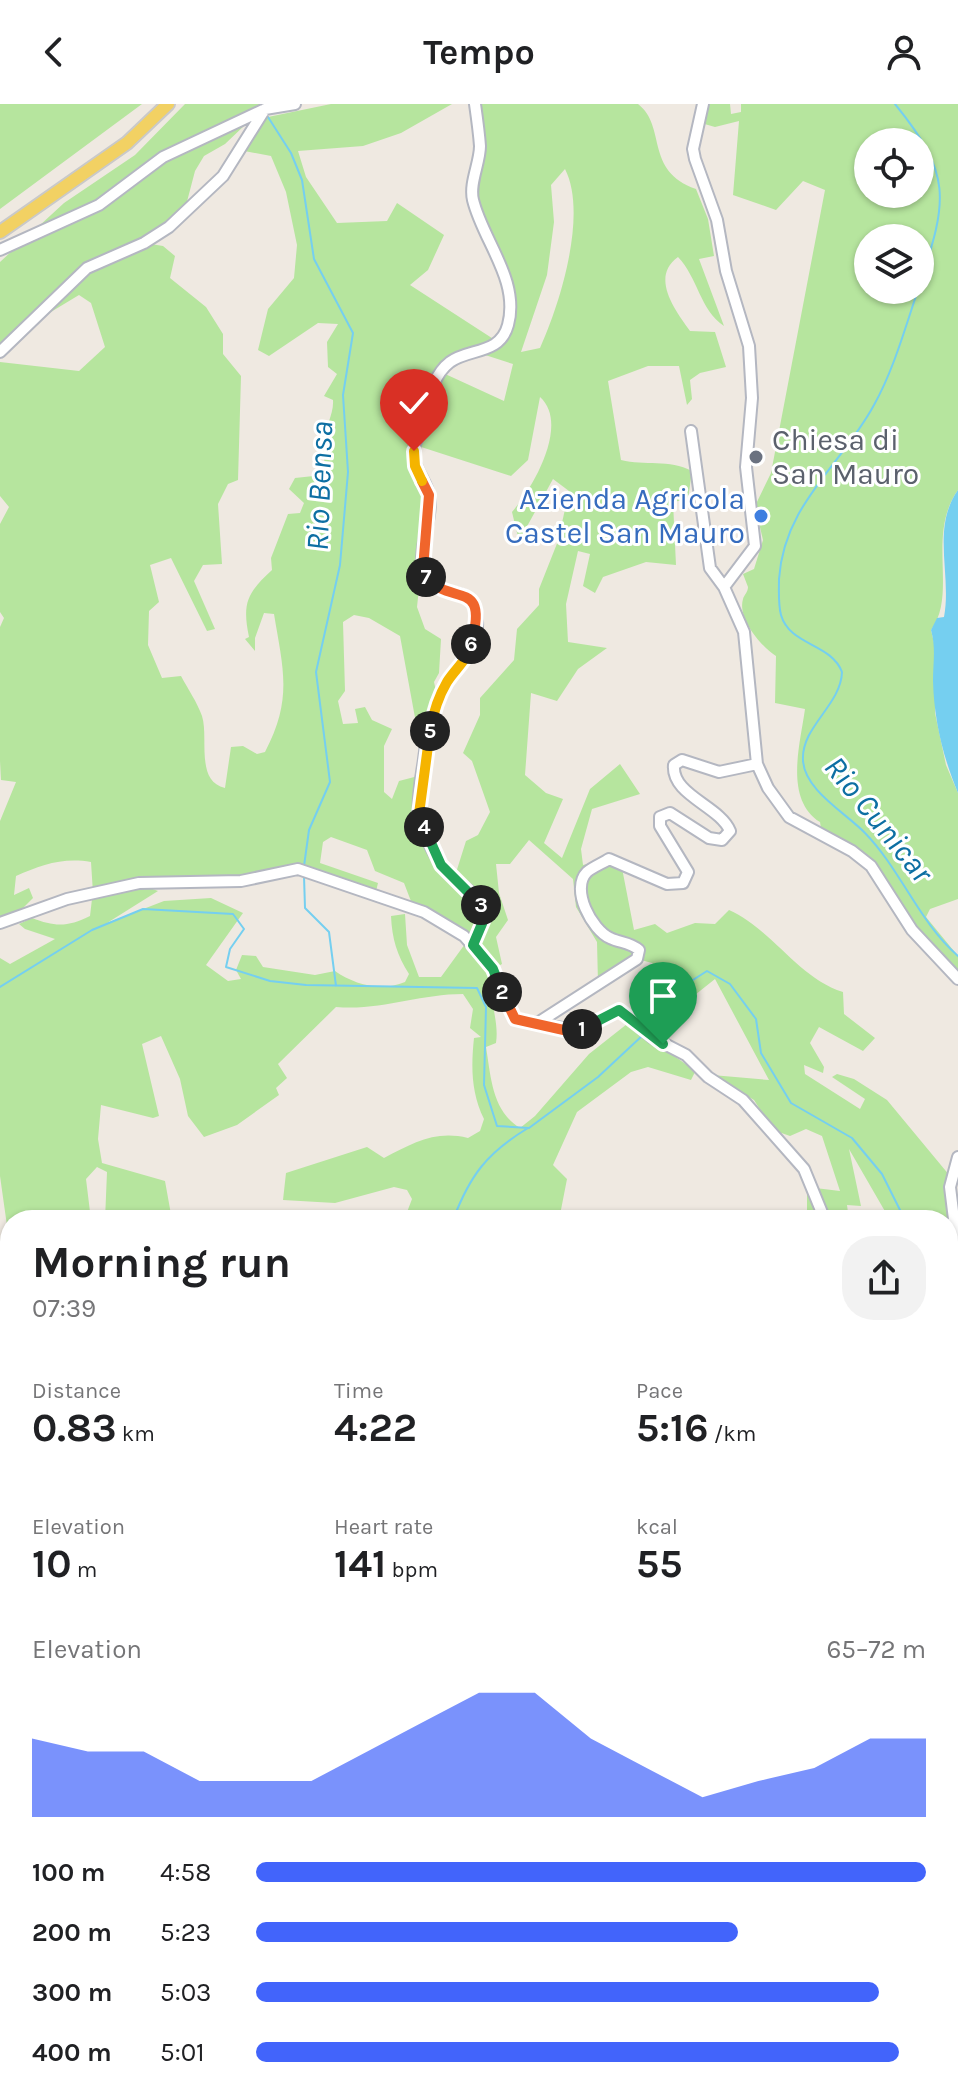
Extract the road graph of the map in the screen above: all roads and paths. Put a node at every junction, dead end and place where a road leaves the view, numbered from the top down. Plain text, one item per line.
1 (168, 104) edge
2 (295, 104) edge
3 (475, 104) edge
4 (703, 104) edge
5 (265, 109) junction
6 (0, 232) edge
7 (0, 250) edge
8 (0, 352) edge
9 (691, 431) dead end
10 (724, 587) junction
11 (757, 764) junction
12 (0, 923) edge
13 (473, 945) junction
14 (958, 979) edge
15 (536, 1024) junction
16 (958, 1157) edge
17 (821, 1210) edge
18 (953, 1210) edge

1 - 6 main road
2 - 5 street
3 - 13 street
4 - 10 street
5 - 7 street
5 - 8 street
9 - 10 street
10 - 11 street
11 - 14 street
11 - 15 street
12 - 13 street
13 - 15 street
15 - 17 street
16 - 18 street

